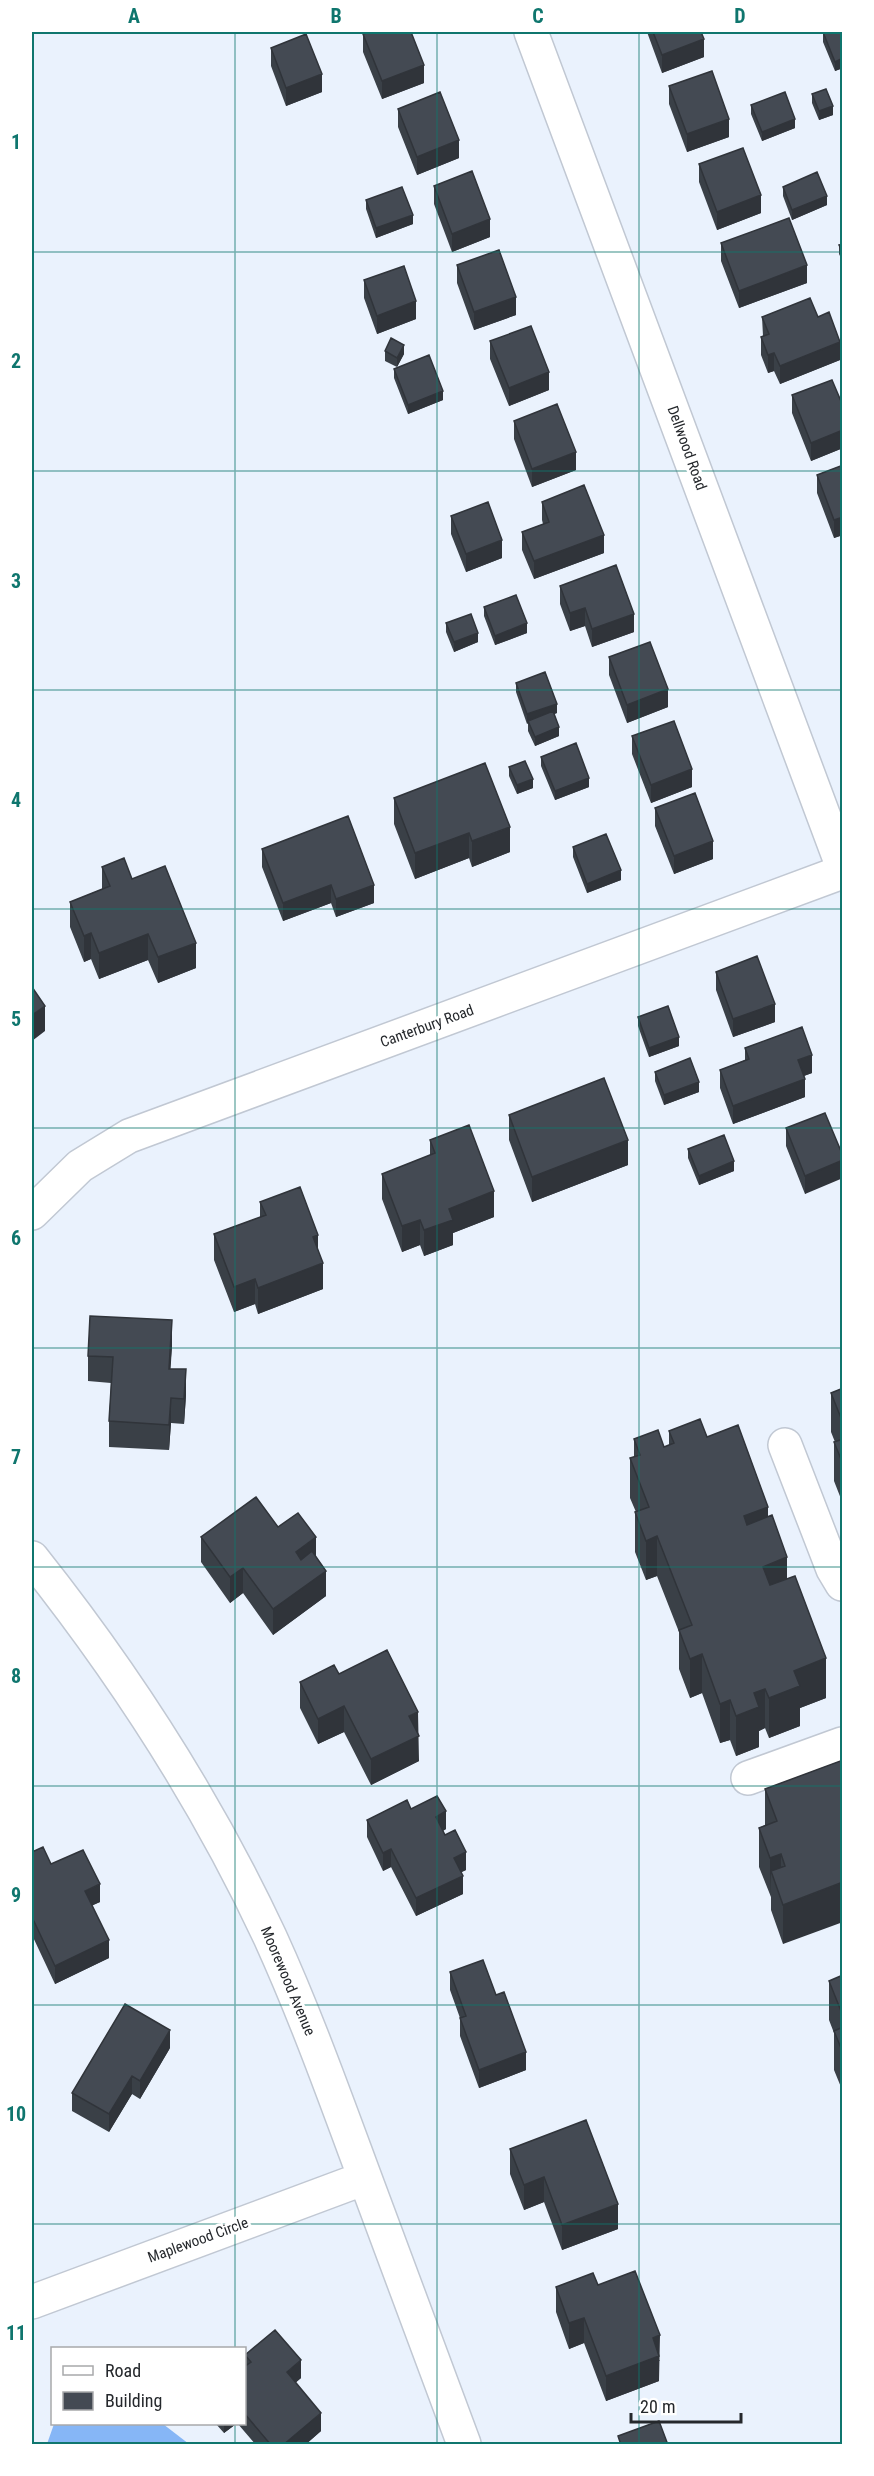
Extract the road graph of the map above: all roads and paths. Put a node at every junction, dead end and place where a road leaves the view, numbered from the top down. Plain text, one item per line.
1 (531, 32) edge
2 (843, 865) edge
3 (843, 872) edge
4 (32, 1213) edge
5 (785, 1445) dead end
6 (32, 1558) edge
7 (843, 1584) edge
8 (843, 1744) edge
9 (748, 1778) dead end
10 (365, 2178) junction
11 (32, 2302) edge
12 (464, 2445) edge

1 - 2 street, Dellwood Road
3 - 4 street, Canterbury Road
5 - 7 street
6 - 10 street, Moorewood Avenue
8 - 9 street
10 - 11 street, Maplewood Circle
10 - 12 street, Moorewood Avenue

